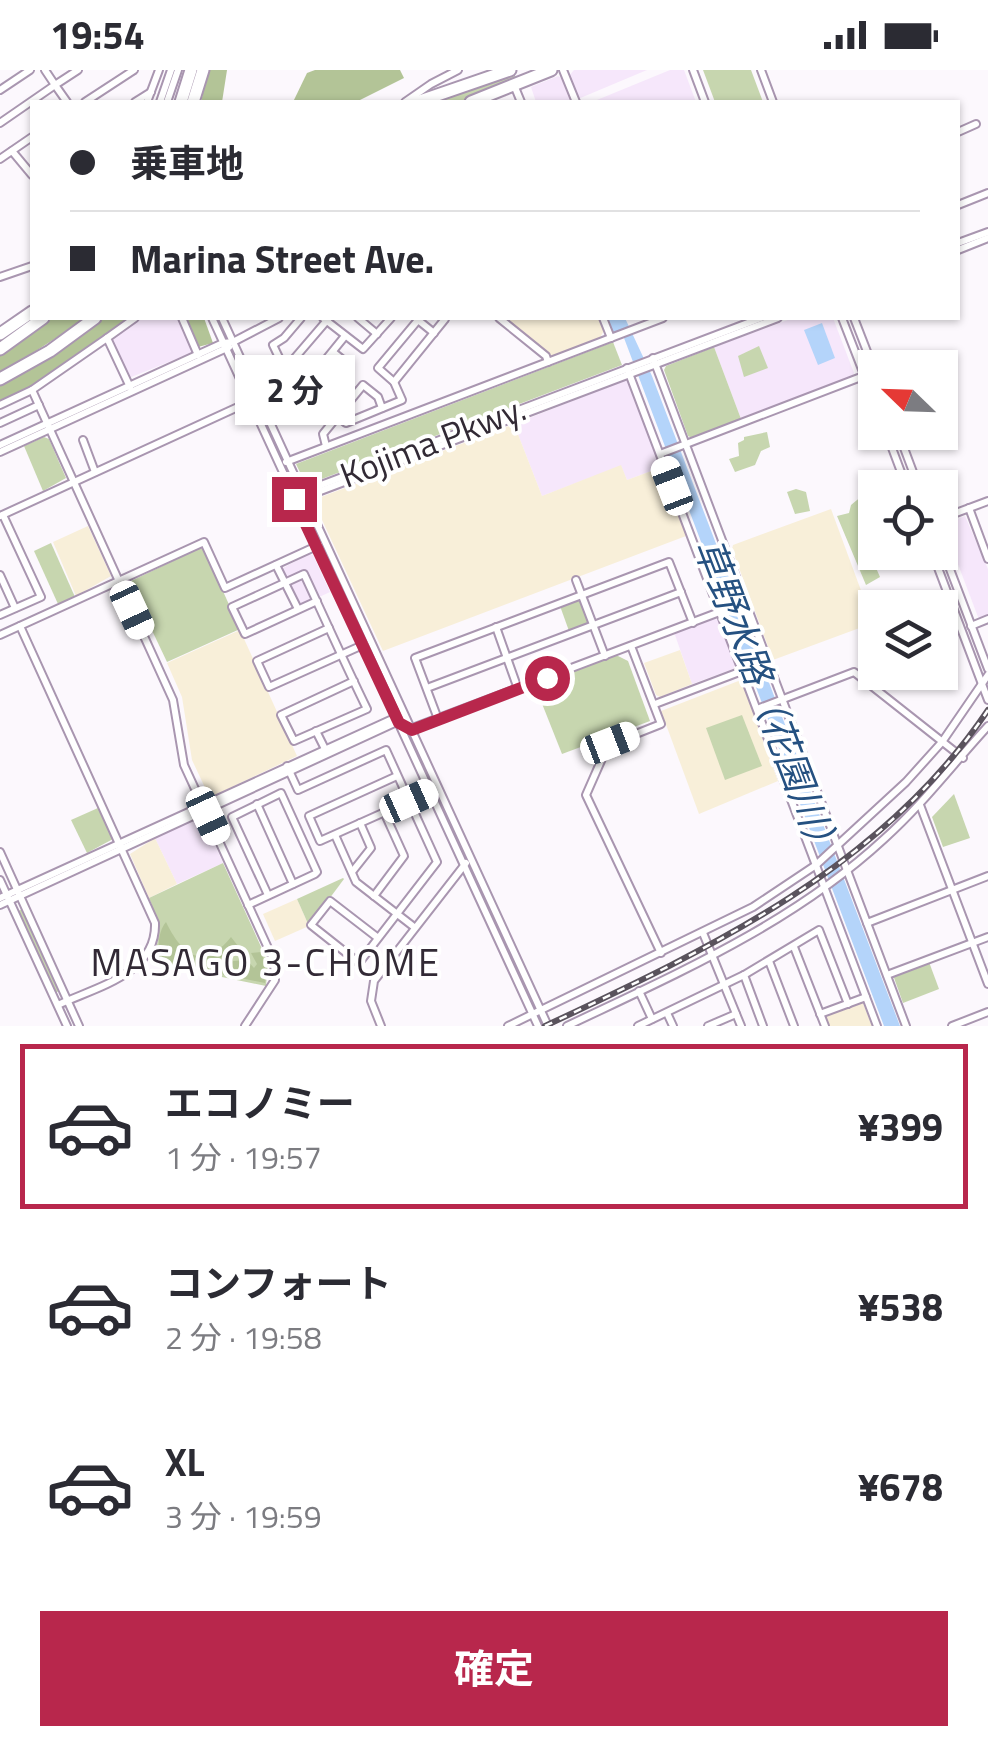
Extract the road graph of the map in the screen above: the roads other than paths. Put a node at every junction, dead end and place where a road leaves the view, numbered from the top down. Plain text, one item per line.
1 (30, 70) edge
2 (45, 70) edge
3 (78, 70) edge
4 (116, 70) edge
5 (134, 70) edge
6 (159, 70) edge
7 (174, 70) edge
8 (191, 70) edge
9 (203, 70) edge
10 (458, 70) edge
11 (510, 70) edge
12 (551, 70) edge
13 (563, 70) edge
14 (692, 70) edge
15 (760, 70) edge
16 (121, 79) junction
17 (520, 82) junction
18 (55, 85) junction
19 (0, 90) edge
20 (152, 91) junction
21 (33, 100) edge
22 (65, 100) edge
23 (88, 100) edge
24 (138, 100) edge
25 (148, 100) edge
26 (165, 100) edge
27 (182, 100) edge
28 (195, 100) edge
29 (409, 100) edge
30 (423, 100) edge
31 (476, 100) edge
32 (521, 100) edge
33 (575, 100) edge
34 (704, 100) edge
35 (773, 100) edge
36 (30, 102) edge
37 (0, 123) edge
38 (976, 124) dead end
39 (960, 131) edge
40 (30, 138) edge
41 (12, 151) junction
42 (1, 157) edge
43 (29, 166) edge
44 (988, 193) edge
45 (960, 204) edge
46 (988, 235) edge
47 (960, 245) edge
48 (30, 267) edge
49 (0, 277) edge
50 (30, 312) edge
51 (30, 312) edge
52 (40, 320) edge
53 (92, 320) edge
54 (132, 320) edge
55 (183, 320) edge
56 (213, 320) edge
57 (223, 320) edge
58 (275, 320) edge
59 (300, 320) edge
60 (326, 320) edge
61 (328, 320) edge
62 (361, 320) edge
63 (388, 320) edge
64 (444, 320) edge
65 (501, 320) edge
66 (604, 320) edge
67 (655, 320) edge
68 (757, 320) edge
69 (772, 320) edge
70 (843, 320) edge
71 (855, 320) edge
72 (0, 325) edge
73 (434, 333) junction
74 (0, 334) edge
75 (377, 334) junction
76 (345, 336) junction
77 (612, 337) junction
78 (107, 338) junction
79 (233, 342) junction
80 (225, 346) junction
81 (0, 349) edge
82 (866, 350) edge
83 (332, 352) junction
84 (198, 355) junction
85 (858, 360) edge
86 (654, 361) junction
87 (548, 362) junction
88 (282, 366) junction
89 (628, 371) junction
90 (858, 378) edge
91 (0, 379) edge
92 (394, 382) junction
93 (131, 389) junction
94 (32, 390) junction
95 (294, 390) junction
96 (251, 401) junction
97 (0, 405) edge
98 (39, 405) junction
99 (382, 408) junction
100 (337, 416) junction
101 (0, 423) edge
102 (49, 426) junction
103 (83, 440) dead end
104 (686, 444) junction
105 (326, 446) junction
106 (0, 449) edge
107 (660, 454) junction
108 (286, 462) junction
109 (96, 472) junction
110 (74, 482) junction
111 (299, 497) junction
112 (988, 501) edge
113 (969, 508) junction
114 (958, 512) edge
115 (1, 515) edge
116 (10, 531) junction
117 (0, 536) edge
118 (321, 544) junction
119 (986, 549) edge
120 (988, 559) edge
121 (276, 565) junction
122 (939, 570) edge
123 (950, 570) edge
124 (0, 575) edge
125 (119, 580) junction
126 (576, 580) dead end
127 (285, 582) junction
128 (681, 592) junction
129 (582, 595) junction
130 (317, 601) junction
131 (746, 602) junction
132 (15, 608) junction
133 (298, 610) junction
134 (720, 612) junction
135 (0, 615) edge
136 (988, 619) edge
137 (692, 622) junction
138 (594, 624) junction
139 (20, 626) junction
140 (971, 626) junction
141 (329, 628) junction
142 (496, 628) junction
143 (0, 635) edge
144 (367, 643) junction
145 (631, 646) junction
146 (341, 655) junction
147 (605, 656) junction
148 (507, 658) junction
149 (742, 671) junction
150 (988, 672) edge
151 (354, 681) junction
152 (982, 684) junction
153 (426, 688) junction
154 (518, 689) junction
155 (782, 699) junction
156 (988, 700) edge
157 (654, 704) junction
158 (757, 709) junction
159 (400, 719) junction
160 (438, 719) junction
161 (988, 726) edge
162 (412, 730) junction
163 (316, 731) junction
164 (942, 742) junction
165 (326, 752) junction
166 (963, 758) junction
167 (289, 769) junction
168 (397, 776) junction
169 (262, 786) junction
170 (434, 790) junction
171 (268, 799) junction
172 (409, 801) junction
173 (256, 804) junction
174 (920, 805) junction
175 (204, 808) junction
176 (384, 812) junction
177 (360, 824) junction
178 (334, 835) junction
179 (120, 846) junction
180 (838, 846) junction
181 (0, 852) edge
182 (467, 862) junction
183 (816, 864) junction
184 (847, 870) junction
185 (352, 872) junction
186 (988, 876) edge
187 (0, 880) edge
188 (293, 884) junction
189 (824, 888) junction
190 (952, 890) junction
191 (19, 893) junction
192 (268, 895) junction
193 (374, 896) junction
194 (4, 899) edge
195 (248, 904) junction
196 (397, 914) junction
197 (867, 922) junction
198 (414, 927) junction
199 (704, 933) junction
200 (988, 937) edge
201 (378, 938) junction
202 (972, 943) junction
203 (794, 946) junction
204 (661, 952) junction
205 (713, 955) junction
206 (770, 961) junction
207 (744, 975) junction
208 (887, 975) junction
209 (725, 984) junction
210 (988, 984) edge
211 (639, 992) junction
212 (866, 997) junction
213 (68, 1000) junction
214 (848, 1004) junction
215 (58, 1006) junction
216 (988, 1012) edge
217 (536, 1013) junction
218 (666, 1013) junction
219 (736, 1014) junction
220 (820, 1014) junction
221 (652, 1019) junction
222 (67, 1026) edge
223 (79, 1026) edge
224 (245, 1026) edge
225 (381, 1026) edge
226 (508, 1026) edge
227 (538, 1026) edge
228 (548, 1026) edge
229 (567, 1026) edge
230 (638, 1026) edge
231 (673, 1026) edge
232 (708, 1026) edge
233 (741, 1026) edge
234 (763, 1026) edge
235 (794, 1026) edge
236 (825, 1026) edge
237 (877, 1026) edge
238 (906, 1026) edge
239 (952, 1026) edge

1 - 19 street
2 - 18 street
3 - 18 street
4 - 16 street
5 - 16 street
6 - 20 street
7 - 26 street
8 - 27 highway
9 - 28 highway
10 - 29 street
11 - 30 highway
12 - 17 highway
13 - 33 street
14 - 34 street
15 - 35 street
16 - 23 street
17 - 31 highway
17 - 32 street
18 - 21 street
18 - 22 street
20 - 24 street
20 - 25 street
36 - 37 street
38 - 39 street
40 - 41 street
41 - 42 street
41 - 43 street
44 - 45 street
46 - 47 street
48 - 49 street
50 - 72 highway
51 - 74 highway
52 - 81 highway
53 - 91 highway
54 - 78 street
55 - 84 street
56 - 80 street
57 - 79 street
58 - 79 street
59 - 88 street
60 - 88 street
61 - 76 street
62 - 75 street
63 - 75 street
64 - 73 street
65 - 87 street
66 - 77 street
67 - 77 street
68 - 86 street
69 - 86 street
70 - 85 street
71 - 82 street
73 - 92 street
73 - 92 street
75 - 76 street
76 - 83 street
77 - 87 street
78 - 93 street
78 - 94 street
79 - 80 street
79 - 108 street
80 - 84 street
80 - 93 street
80 - 96 street
83 - 95 street
83 - 95 street
84 - 93 street
86 - 89 street, Kojima Pkwy.
86 - 104 street
87 - 105 street
88 - 95 street
89 - 107 street
89 - 111 street, Kojima Pkwy.
90 - 104 street
92 - 99 street
93 - 102 street
94 - 97 street
94 - 98 street
96 - 109 street
96 - 111 street
98 - 101 street
98 - 102 street
99 - 100 street
99 - 100 street
100 - 105 street
102 - 106 street
102 - 110 street
103 - 109 street
104 - 107 street
104 - 131 street
105 - 108 street
107 - 134 street
108 - 111 street
109 - 110 street
110 - 115 street
110 - 125 street
111 - 118 street
112 - 113 street
113 - 114 street
113 - 119 street
115 - 116 street
116 - 117 street
116 - 132 street
118 - 121 street
118 - 144 street
119 - 120 street
121 - 125 street
121 - 127 street
122 - 152 street
123 - 140 street
124 - 132 street
125 - 139 street
125 - 175 street
126 - 129 street
127 - 130 street
127 - 133 street
127 - 133 street
128 - 129 street
128 - 137 street
128 - 138 street
129 - 138 street
129 - 142 street
130 - 133 street
130 - 141 street
131 - 134 street
131 - 155 street
132 - 135 street
134 - 137 street
134 - 149 street
136 - 140 street
137 - 145 street
138 - 147 street
138 - 148 street
139 - 143 street
139 - 179 street
140 - 150 street
141 - 146 street
141 - 146 street
142 - 148 street
142 - 153 street
144 - 146 street
144 - 159 street
145 - 147 street
145 - 157 street
146 - 151 street
147 - 154 street
148 - 153 street
148 - 154 street
149 - 157 street
149 - 158 street
150 - 152 street
151 - 163 street
151 - 163 street
152 - 156 street
152 - 164 street
153 - 160 street
154 - 160 street
155 - 158 street
155 - 164 street
155 - 180 street
157 - 204 street
158 - 183 street
159 - 162 street
159 - 165 street
159 - 170 street
160 - 162 street
161 - 166 street
162 - 170 street
163 - 165 street
164 - 166 street
164 - 180 street
165 - 167 street
166 - 174 street
167 - 168 street
167 - 169 street
167 - 175 street
168 - 172 street
168 - 178 street
169 - 171 street
169 - 175 street
170 - 172 street
170 - 182 street
171 - 173 street
171 - 188 street
172 - 176 street
172 - 196 street
173 - 188 street
173 - 192 street
174 - 184 street
174 - 190 street
175 - 179 street
175 - 195 street
176 - 177 street
176 - 193 street
177 - 178 street
177 - 185 street
178 - 185 street
179 - 191 street
179 - 213 street
180 - 183 street
180 - 184 street
181 - 191 street
182 - 198 street
182 - 217 street
183 - 189 street
183 - 199 street
184 - 189 street
184 - 197 street
185 - 193 street
186 - 190 street
187 - 194 street
188 - 192 street
189 - 205 street
189 - 212 street
190 - 197 street
190 - 202 street
191 - 194 street
191 - 213 street
192 - 195 street
193 - 196 street
194 - 215 street
195 - 224 street
196 - 198 street
196 - 201 street
197 - 208 street
198 - 225 street
199 - 204 street
199 - 205 street
200 - 202 street
201 - 201 street
202 - 208 street
202 - 210 street
203 - 206 street
203 - 214 street
203 - 220 street
204 - 217 street
205 - 209 street
205 - 211 street
206 - 207 street
206 - 235 street
207 - 209 street
207 - 234 street
208 - 238 street
209 - 218 street
209 - 219 street
211 - 221 street
211 - 229 street
212 - 214 street
212 - 237 street
213 - 215 street
213 - 223 street
214 - 220 street
215 - 222 street
216 - 239 street
217 - 226 street
217 - 227 street
217 - 228 street
218 - 221 street
218 - 231 street
219 - 232 street
219 - 233 street
220 - 236 street
221 - 230 street

